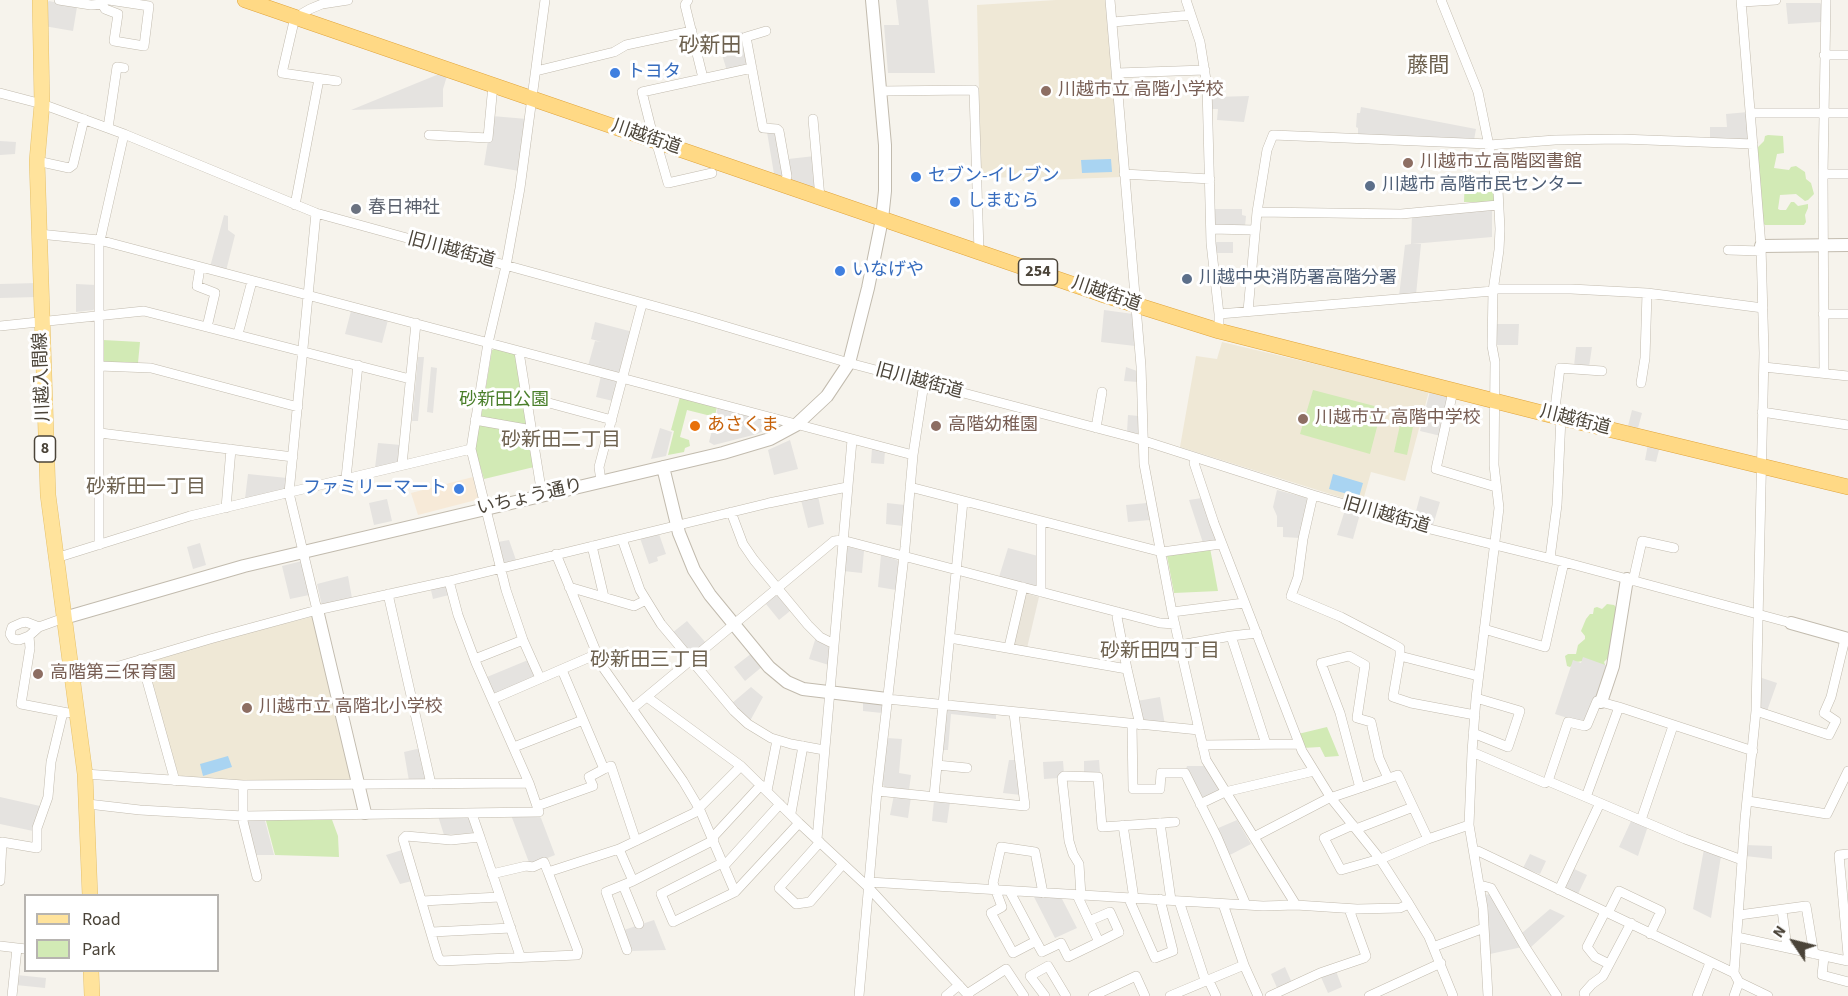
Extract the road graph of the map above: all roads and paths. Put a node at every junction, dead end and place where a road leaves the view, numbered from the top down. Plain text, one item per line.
1 (40, 0) edge
2 (59, 0) edge
3 (245, 0) edge
4 (348, 0) edge
5 (545, 0) edge
6 (688, 0) edge
7 (872, 0) edge
8 (1110, 0) edge
9 (1185, 0) edge
10 (1440, 0) edge
11 (1776, 0) edge
12 (1826, 0) edge
13 (106, 1) edge
14 (1742, 1) edge
15 (1191, 15) junction
16 (297, 18) junction
17 (1113, 22) junction
18 (692, 31) junction
19 (766, 31) dead end
20 (1824, 56) junction
21 (1848, 56) edge
22 (124, 68) dead end
23 (752, 68) junction
24 (1205, 70) junction
25 (536, 71) junction
26 (1117, 73) junction
27 (703, 78) junction
28 (319, 79) junction
29 (337, 81) dead end
30 (493, 85) junction
31 (880, 91) junction
32 (0, 93) edge
33 (533, 99) junction
34 (42, 104) junction
35 (1750, 113) junction
36 (1824, 113) junction
37 (1848, 113) edge
38 (813, 118) dead end
39 (84, 119) junction
40 (108, 128) junction
41 (124, 134) junction
42 (429, 135) dead end
43 (655, 141) junction
44 (1753, 144) junction
45 (1489, 145) junction
46 (37, 161) junction
47 (712, 173) dead end
48 (1124, 174) junction
49 (1823, 174) junction
50 (1848, 174) edge
51 (1210, 179) junction
52 (784, 185) junction
53 (820, 198) junction
54 (296, 205) junction
55 (1498, 205) junction
56 (1257, 212) junction
57 (316, 213) junction
58 (882, 219) junction
59 (1211, 229) junction
60 (1255, 230) junction
61 (39, 234) junction
62 (99, 240) junction
63 (1848, 245) edge
64 (1824, 246) junction
65 (1761, 248) junction
66 (1728, 250) dead end
67 (979, 252) junction
68 (506, 266) junction
69 (200, 268) junction
70 (252, 281) junction
71 (1493, 290) junction
72 (1647, 293) junction
73 (308, 296) junction
74 (642, 304) junction
75 (1136, 306) junction
76 (1763, 308) junction
77 (1248, 311) junction
78 (99, 314) junction
79 (1219, 314) junction
80 (1823, 314) junction
81 (1848, 314) edge
82 (42, 321) junction
83 (416, 324) junction
84 (0, 326) edge
85 (207, 327) junction
86 (1219, 332) junction
87 (238, 334) junction
88 (488, 343) junction
89 (303, 350) junction
90 (519, 352) junction
91 (849, 363) junction
92 (358, 365) junction
93 (99, 366) junction
94 (1764, 367) junction
95 (1602, 371) dead end
96 (1824, 373) junction
97 (1848, 376) edge
98 (411, 379) junction
99 (623, 379) junction
100 (924, 383) junction
101 (1641, 383) dead end
102 (1453, 391) junction
103 (1102, 392) dead end
104 (527, 397) junction
105 (1494, 401) junction
106 (298, 407) junction
107 (1762, 412) junction
108 (1557, 417) junction
109 (475, 420) junction
110 (612, 420) junction
111 (796, 425) junction
112 (1848, 425) edge
113 (1096, 428) junction
114 (532, 430) junction
115 (100, 433) junction
116 (852, 440) junction
117 (1144, 441) junction
118 (231, 449) junction
119 (471, 449) junction
120 (913, 455) junction
121 (292, 457) junction
122 (1195, 458) junction
123 (402, 465) junction
124 (1762, 466) junction
125 (663, 467) junction
126 (346, 478) junction
127 (601, 481) junction
128 (847, 487) junction
129 (910, 487) junction
130 (1496, 487) junction
131 (1848, 487) edge
132 (289, 493) junction
133 (542, 495) junction
134 (1313, 495) junction
135 (963, 501) junction
136 (226, 508) junction
137 (486, 508) junction
138 (731, 512) junction
139 (1041, 523) junction
140 (677, 526) junction
141 (622, 538) junction
142 (842, 540) junction
143 (1221, 544) junction
144 (99, 545) junction
145 (1494, 545) junction
146 (592, 546) junction
147 (1674, 548) dead end
148 (303, 551) junction
149 (1162, 552) junction
150 (556, 554) junction
151 (904, 556) junction
152 (56, 558) junction
153 (1550, 558) junction
154 (1564, 562) junction
155 (500, 568) junction
156 (957, 570) junction
157 (1630, 580) junction
158 (449, 581) junction
159 (569, 587) junction
160 (1023, 587) junction
161 (777, 589) junction
162 (1041, 592) junction
163 (388, 594) junction
164 (604, 597) junction
165 (646, 600) junction
166 (1244, 603) junction
167 (317, 610) junction
168 (1118, 612) junction
169 (1172, 612) junction
170 (1759, 614) junction
171 (64, 618) junction
172 (1791, 623) joint
173 (734, 624) junction
174 (1175, 624) junction
175 (39, 627) junction
176 (1484, 629) junction
177 (1257, 633) junction
178 (29, 636) junction
179 (1231, 636) junction
180 (950, 638) junction
181 (1846, 639) edge
182 (522, 640) junction
183 (834, 644) junction
184 (1179, 645) junction
185 (1009, 647) junction
186 (597, 654) junction
187 (1400, 656) junction
188 (141, 659) junction
189 (475, 659) junction
190 (691, 660) junction
191 (1127, 669) junction
192 (562, 670) junction
193 (1478, 676) junction
194 (540, 678) junction
195 (72, 681) junction
196 (830, 693) junction
197 (647, 697) junction
198 (1476, 698) junction
199 (493, 699) junction
200 (887, 699) junction
201 (1601, 702) junction
202 (943, 705) junction
203 (1618, 707) junction
204 (632, 708) junction
205 (1756, 711) junction
206 (70, 713) junction
207 (1014, 713) junction
208 (1475, 715) junction
209 (583, 720) junction
210 (1136, 725) junction
211 (1673, 726) junction
212 (1199, 730) junction
213 (1473, 733) junction
214 (777, 740) junction
215 (1266, 744) junction
216 (1299, 744) junction
217 (1202, 745) junction
218 (803, 746) junction
219 (514, 747) junction
220 (824, 750) junction
221 (1753, 750) junction
222 (1472, 752) junction
223 (937, 765) junction
224 (741, 766) junction
225 (967, 768) dead end
226 (604, 769) junction
227 (1314, 771) junction
228 (1848, 771) edge
229 (85, 774) junction
230 (1388, 778) junction
231 (175, 781) junction
232 (1548, 782) junction
233 (529, 783) junction
234 (358, 784) junction
235 (431, 784) junction
236 (243, 785) junction
237 (764, 788) junction
238 (1360, 788) junction
239 (877, 791) junction
240 (1225, 792) junction
241 (934, 796) junction
242 (1586, 797) junction
243 (1331, 798) junction
244 (1748, 801) junction
245 (1599, 803) junction
246 (88, 804) junction
247 (780, 804) junction
248 (1200, 804) junction
249 (537, 806) junction
250 (1413, 807) junction
251 (699, 808) junction
252 (365, 813) junction
253 (791, 813) junction
254 (472, 814) junction
255 (243, 816) junction
256 (1641, 820) junction
257 (1175, 822) dead end
258 (799, 823) junction
259 (1160, 823) junction
260 (1123, 825) junction
261 (1469, 825) junction
262 (1355, 827) junction
263 (480, 837) junction
264 (1254, 837) junction
265 (713, 838) junction
266 (1428, 839) junction
267 (818, 840) junction
268 (636, 841) junction
269 (619, 849) junction
270 (1474, 852) junction
271 (1848, 854) edge
272 (1380, 859) junction
273 (1742, 860) junction
274 (723, 864) junction
275 (843, 864) junction
276 (548, 872) junction
277 (492, 874) junction
278 (257, 877) dead end
279 (0, 881) edge
280 (633, 881) junction
281 (623, 885) junction
282 (868, 885) junction
283 (1480, 885) junction
284 (996, 890) junction
285 (1559, 890) junction
286 (735, 892) junction
287 (1010, 892) junction
288 (1043, 893) junction
289 (90, 894) edge
290 (1079, 896) junction
291 (500, 897) junction
292 (1131, 899) junction
293 (1160, 899) junction
294 (1175, 900) junction
295 (422, 901) junction
296 (1223, 904) junction
297 (1409, 904) junction
298 (1246, 905) junction
299 (1296, 905) junction
300 (1349, 909) junction
301 (1782, 910) junction
302 (1607, 912) junction
303 (1738, 915) junction
304 (1089, 921) junction
305 (1631, 923) junction
306 (639, 924) dead end
307 (511, 928) junction
308 (1484, 928) junction
309 (432, 932) junction
310 (1650, 934) junction
311 (1737, 937) junction
312 (1036, 941) junction
313 (1099, 942) junction
314 (0, 946) edge
315 (1433, 947) junction
316 (21, 948) edge
317 (1787, 948) junction
318 (627, 950) dead end
319 (1814, 954) junction
320 (1848, 955) edge
321 (520, 956) junction
322 (1824, 957) junction
323 (1848, 961) edge
324 (1441, 963) junction
325 (1710, 963) junction
326 (1609, 964) junction
327 (1244, 965) junction
328 (91, 972) edge
329 (1734, 973) junction
330 (1207, 979) junction
331 (1739, 982) junction
332 (1848, 982) edge
333 (959, 985) junction
334 (968, 995) edge
335 (12, 996) edge
336 (92, 996) edge
337 (859, 996) edge
338 (946, 996) edge
339 (1024, 996) edge
340 (1045, 996) edge
341 (1066, 996) edge
342 (1093, 996) edge
343 (1145, 996) edge
344 (1170, 996) edge
345 (1216, 996) edge
346 (1258, 996) edge
347 (1270, 996) edge
348 (1369, 996) edge
349 (1453, 996) edge
350 (1488, 996) edge
351 (1557, 996) edge
352 (1585, 996) edge
353 (1697, 996) edge
354 (1734, 996) edge
355 (1768, 996) edge

1 - 34 main road, 川越入間線 / 8
2 - 13 street
3 - 16 highway, 川越街道 / 254
4 - 16 street
5 - 25 street
6 - 18 street
7 - 31 street, いちょう通り
8 - 17 street
9 - 15 street
10 - 45 street
11 - 14 street
12 - 20 street
13 - 13 street
14 - 35 street
15 - 17 street
15 - 24 street
16 - 28 street
16 - 30 highway, 川越街道 / 254
17 - 26 street
18 - 25 street
18 - 27 street
19 - 23 street
20 - 21 street
20 - 36 street
22 - 40 street
23 - 27 street
23 - 52 street
24 - 26 street
24 - 51 street
25 - 33 street
26 - 48 street
27 - 43 street
28 - 29 street
28 - 54 street
30 - 33 highway, 川越街道 / 254
30 - 42 street
31 - 58 street, いちょう通り
31 - 67 street
32 - 34 street, 旧川越街道
33 - 43 highway, 川越街道 / 254
33 - 68 street
34 - 39 street, 旧川越街道
34 - 46 main road, 川越入間線 / 8
35 - 36 street
35 - 44 street
36 - 37 street
36 - 49 street
38 - 53 street
39 - 40 street, 旧川越街道
39 - 46 street
40 - 41 street, 旧川越街道
41 - 54 street, 旧川越街道
41 - 62 street
43 - 47 street
43 - 52 highway, 川越街道 / 254
44 - 45 street
44 - 65 street
45 - 55 street
45 - 56 street
46 - 61 main road, 川越入間線 / 8
48 - 51 street
48 - 75 street
49 - 50 street
49 - 64 street
51 - 59 street
52 - 53 highway, 川越街道 / 254
53 - 58 highway, 川越街道 / 254
54 - 57 street, 旧川越街道
55 - 56 street
55 - 71 street
56 - 60 street
57 - 68 street, 旧川越街道
57 - 73 street
58 - 67 highway, 川越街道 / 254
58 - 91 street, いちょう通り
59 - 60 street
59 - 79 street
60 - 77 street
61 - 62 street
61 - 82 main road, 川越入間線 / 8
62 - 69 street
62 - 78 street
63 - 64 street
64 - 65 street
64 - 80 street
65 - 66 street
65 - 76 street
67 - 75 highway, 川越街道 / 254
68 - 74 street, 旧川越街道
68 - 88 street
69 - 70 street
69 - 85 street
70 - 73 street
70 - 87 street
71 - 72 street
71 - 77 street
71 - 105 street
72 - 76 street
72 - 101 street
73 - 83 street
73 - 89 street
74 - 91 street, 旧川越街道
74 - 99 street
75 - 86 highway, 川越街道 / 254
75 - 117 street
76 - 94 street
77 - 79 street
78 - 82 street
78 - 85 street
78 - 93 street
79 - 86 street
80 - 81 street
80 - 96 street
82 - 84 street
82 - 152 main road, 川越入間線 / 8
83 - 88 street
83 - 98 street
85 - 87 street
86 - 102 highway, 川越街道 / 254
87 - 89 street
88 - 90 street
88 - 109 street
89 - 92 street
89 - 106 street
90 - 99 street
90 - 104 street
91 - 100 street, 旧川越街道
91 - 111 street, いちょう通り
92 - 98 street
92 - 126 street
93 - 106 street
93 - 115 street
94 - 96 street
94 - 107 street
95 - 108 street
96 - 97 street
98 - 123 street
99 - 110 street
99 - 111 street
100 - 113 street, 旧川越街道
100 - 120 street
102 - 105 highway, 川越街道 / 254
102 - 130 street
103 - 113 street
104 - 110 street
104 - 114 street
105 - 108 highway, 川越街道 / 254
105 - 130 street
106 - 121 street
107 - 112 street
107 - 124 street
108 - 124 highway, 川越街道 / 254
108 - 153 street
109 - 114 street
109 - 119 street
110 - 127 street
111 - 116 street
111 - 125 street, いちょう通り
113 - 117 street, 旧川越街道
114 - 133 street
115 - 118 street
115 - 144 street
116 - 120 street
116 - 128 street
117 - 122 street, 旧川越街道
117 - 149 street
118 - 121 street
118 - 136 street
119 - 123 street
119 - 137 street
120 - 129 street
121 - 132 street
122 - 134 street, 旧川越街道
122 - 143 street
123 - 126 street
124 - 131 highway, 川越街道 / 254
124 - 170 street
125 - 127 street, いちょう通り
125 - 140 street
126 - 132 street
127 - 133 street, いちょう通り
128 - 138 street
128 - 142 street
129 - 135 street
129 - 151 street
130 - 145 street
132 - 136 street
132 - 148 street
133 - 137 street, いちょう通り
134 - 145 street, 旧川越街道
134 - 187 street
135 - 139 street
135 - 156 street
136 - 144 street
137 - 148 street, いちょう通り
137 - 155 street
138 - 140 street
138 - 161 street
139 - 149 street
139 - 162 street
140 - 141 street
140 - 173 street
141 - 146 street
141 - 165 street
142 - 151 street
142 - 161 street
142 - 183 street
143 - 149 street
143 - 166 street
144 - 152 street
145 - 153 street, 旧川越街道
145 - 176 street
146 - 150 street
146 - 164 street
147 - 157 street
148 - 167 street
148 - 171 street, いちょう通り
149 - 169 street
150 - 155 street
150 - 159 street
151 - 156 street
151 - 200 street
152 - 171 main road, 川越入間線 / 8
153 - 154 street, 旧川越街道
154 - 157 street, 旧川越街道
154 - 176 street
155 - 158 street
155 - 182 street
156 - 160 street
156 - 180 street
157 - 170 street, 旧川越街道
157 - 201 street
158 - 163 street
158 - 189 street
159 - 164 street
159 - 186 street
160 - 162 street
160 - 185 street
161 - 173 street
161 - 183 street
162 - 168 street
163 - 167 street
163 - 235 street
164 - 165 street
165 - 190 street
166 - 169 street
166 - 177 street
167 - 188 street
167 - 234 street
168 - 174 street
168 - 191 street
169 - 174 street
170 - 172 street, 旧川越街道
170 - 205 street
171 - 175 street, いちょう通り
171 - 195 main road, 川越入間線 / 8
172 - 181 street, 旧川越街道
173 - 190 street
173 - 196 street
174 - 184 street
175 - 178 street, いちょう通り
175 - 178 street, いちょう通り
176 - 193 street
177 - 179 street
177 - 216 street
178 - 206 street
179 - 184 street
179 - 215 street
180 - 185 street
180 - 202 street
181 - 205 street
182 - 189 street
182 - 194 street
183 - 196 street
184 - 212 street
185 - 191 street
186 - 192 street
186 - 204 street
187 - 193 street
187 - 208 street
188 - 195 street
188 - 231 street
189 - 199 street
190 - 197 street
190 - 214 street
191 - 210 street
192 - 194 street
192 - 209 street
193 - 198 street
194 - 199 street
195 - 206 main road, 川越入間線 / 8
196 - 200 street
196 - 220 street
197 - 204 street
197 - 224 street
198 - 208 street
198 - 213 street
199 - 219 street
200 - 202 street
200 - 239 street
201 - 203 street
201 - 232 street
202 - 207 street
202 - 223 street
203 - 211 street
203 - 242 street
204 - 251 street
205 - 221 street
206 - 229 main road, 川越入間線 / 8
206 - 279 street
207 - 210 street
207 - 241 street
208 - 213 street
209 - 219 street
209 - 226 street
210 - 212 street
210 - 248 street
211 - 221 street
211 - 256 street
212 - 217 street
213 - 222 street
214 - 218 street
214 - 237 street
215 - 216 street
215 - 217 street
216 - 227 street
217 - 240 street
218 - 220 street
218 - 253 street
219 - 233 street
220 - 267 street
221 - 244 street
222 - 232 street
222 - 261 street
223 - 225 street
223 - 241 street
224 - 237 street
224 - 251 street
226 - 249 street
226 - 268 street
227 - 240 street
227 - 243 street
228 - 244 street
229 - 231 street
229 - 246 main road, 川越入間線 / 8
230 - 238 street
230 - 238 street
230 - 250 street
231 - 236 street
232 - 242 street
233 - 235 street
233 - 249 street
234 - 235 street
234 - 236 street
234 - 252 street
236 - 255 street
237 - 247 street
237 - 265 street
238 - 243 street
239 - 241 street
239 - 282 street
240 - 248 street
240 - 264 street
242 - 245 street
243 - 262 street
243 - 264 street
244 - 273 street
245 - 256 street
245 - 285 street
246 - 255 street
246 - 289 main road, 川越入間線 / 8
247 - 253 street
247 - 274 street
248 - 298 street
249 - 254 street
250 - 262 street
250 - 266 street
251 - 265 street
251 - 268 street
252 - 254 street
252 - 255 street
253 - 258 street
254 - 263 street
255 - 278 street
256 - 273 street
257 - 259 street
258 - 267 street
258 - 286 street
259 - 260 street
259 - 294 street
260 - 290 street
260 - 292 street
261 - 266 street
261 - 270 street
262 - 272 street
262 - 272 street
263 - 277 street
263 - 295 street
264 - 299 street
265 - 274 street
265 - 280 street
266 - 272 street
267 - 275 street
267 - 275 street
268 - 269 street
269 - 276 street
269 - 280 street
270 - 283 street
270 - 285 street
271 - 320 street
272 - 297 street
273 - 303 street
274 - 286 street
274 - 286 street
275 - 282 street
276 - 277 street
276 - 321 street
277 - 291 street
280 - 281 street
281 - 306 street
281 - 318 street
282 - 284 street
282 - 333 street
282 - 337 street
283 - 308 street
283 - 351 street
284 - 287 street
284 - 288 street
284 - 312 street
285 - 302 street
287 - 288 street
287 - 312 street
288 - 290 street
290 - 292 street
290 - 304 street
291 - 295 street
291 - 307 street
292 - 293 street
292 - 293 street
293 - 294 street
294 - 296 street
294 - 330 street
295 - 309 street
296 - 298 street
296 - 327 street
297 - 300 street
297 - 315 street
298 - 299 street
299 - 300 street
300 - 347 street
301 - 303 street
301 - 317 street
301 - 319 street
302 - 305 street
302 - 310 street
302 - 326 street
303 - 311 street
304 - 313 street
304 - 313 street
305 - 310 street
305 - 326 street
307 - 309 street
307 - 321 street
308 - 315 street
308 - 350 street
309 - 321 street
310 - 325 street
311 - 317 street
311 - 329 street
312 - 313 street
314 - 316 street
315 - 324 street
316 - 335 street
317 - 319 street
319 - 322 street
322 - 323 street
322 - 332 street
324 - 348 street
324 - 349 street
325 - 329 street
325 - 353 street
326 - 352 street
327 - 330 street
327 - 346 street
328 - 336 main road
329 - 331 street
330 - 344 street
330 - 345 street
331 - 354 street
331 - 355 street
333 - 334 street
333 - 338 street
334 - 339 street
340 - 341 street
342 - 343 street

